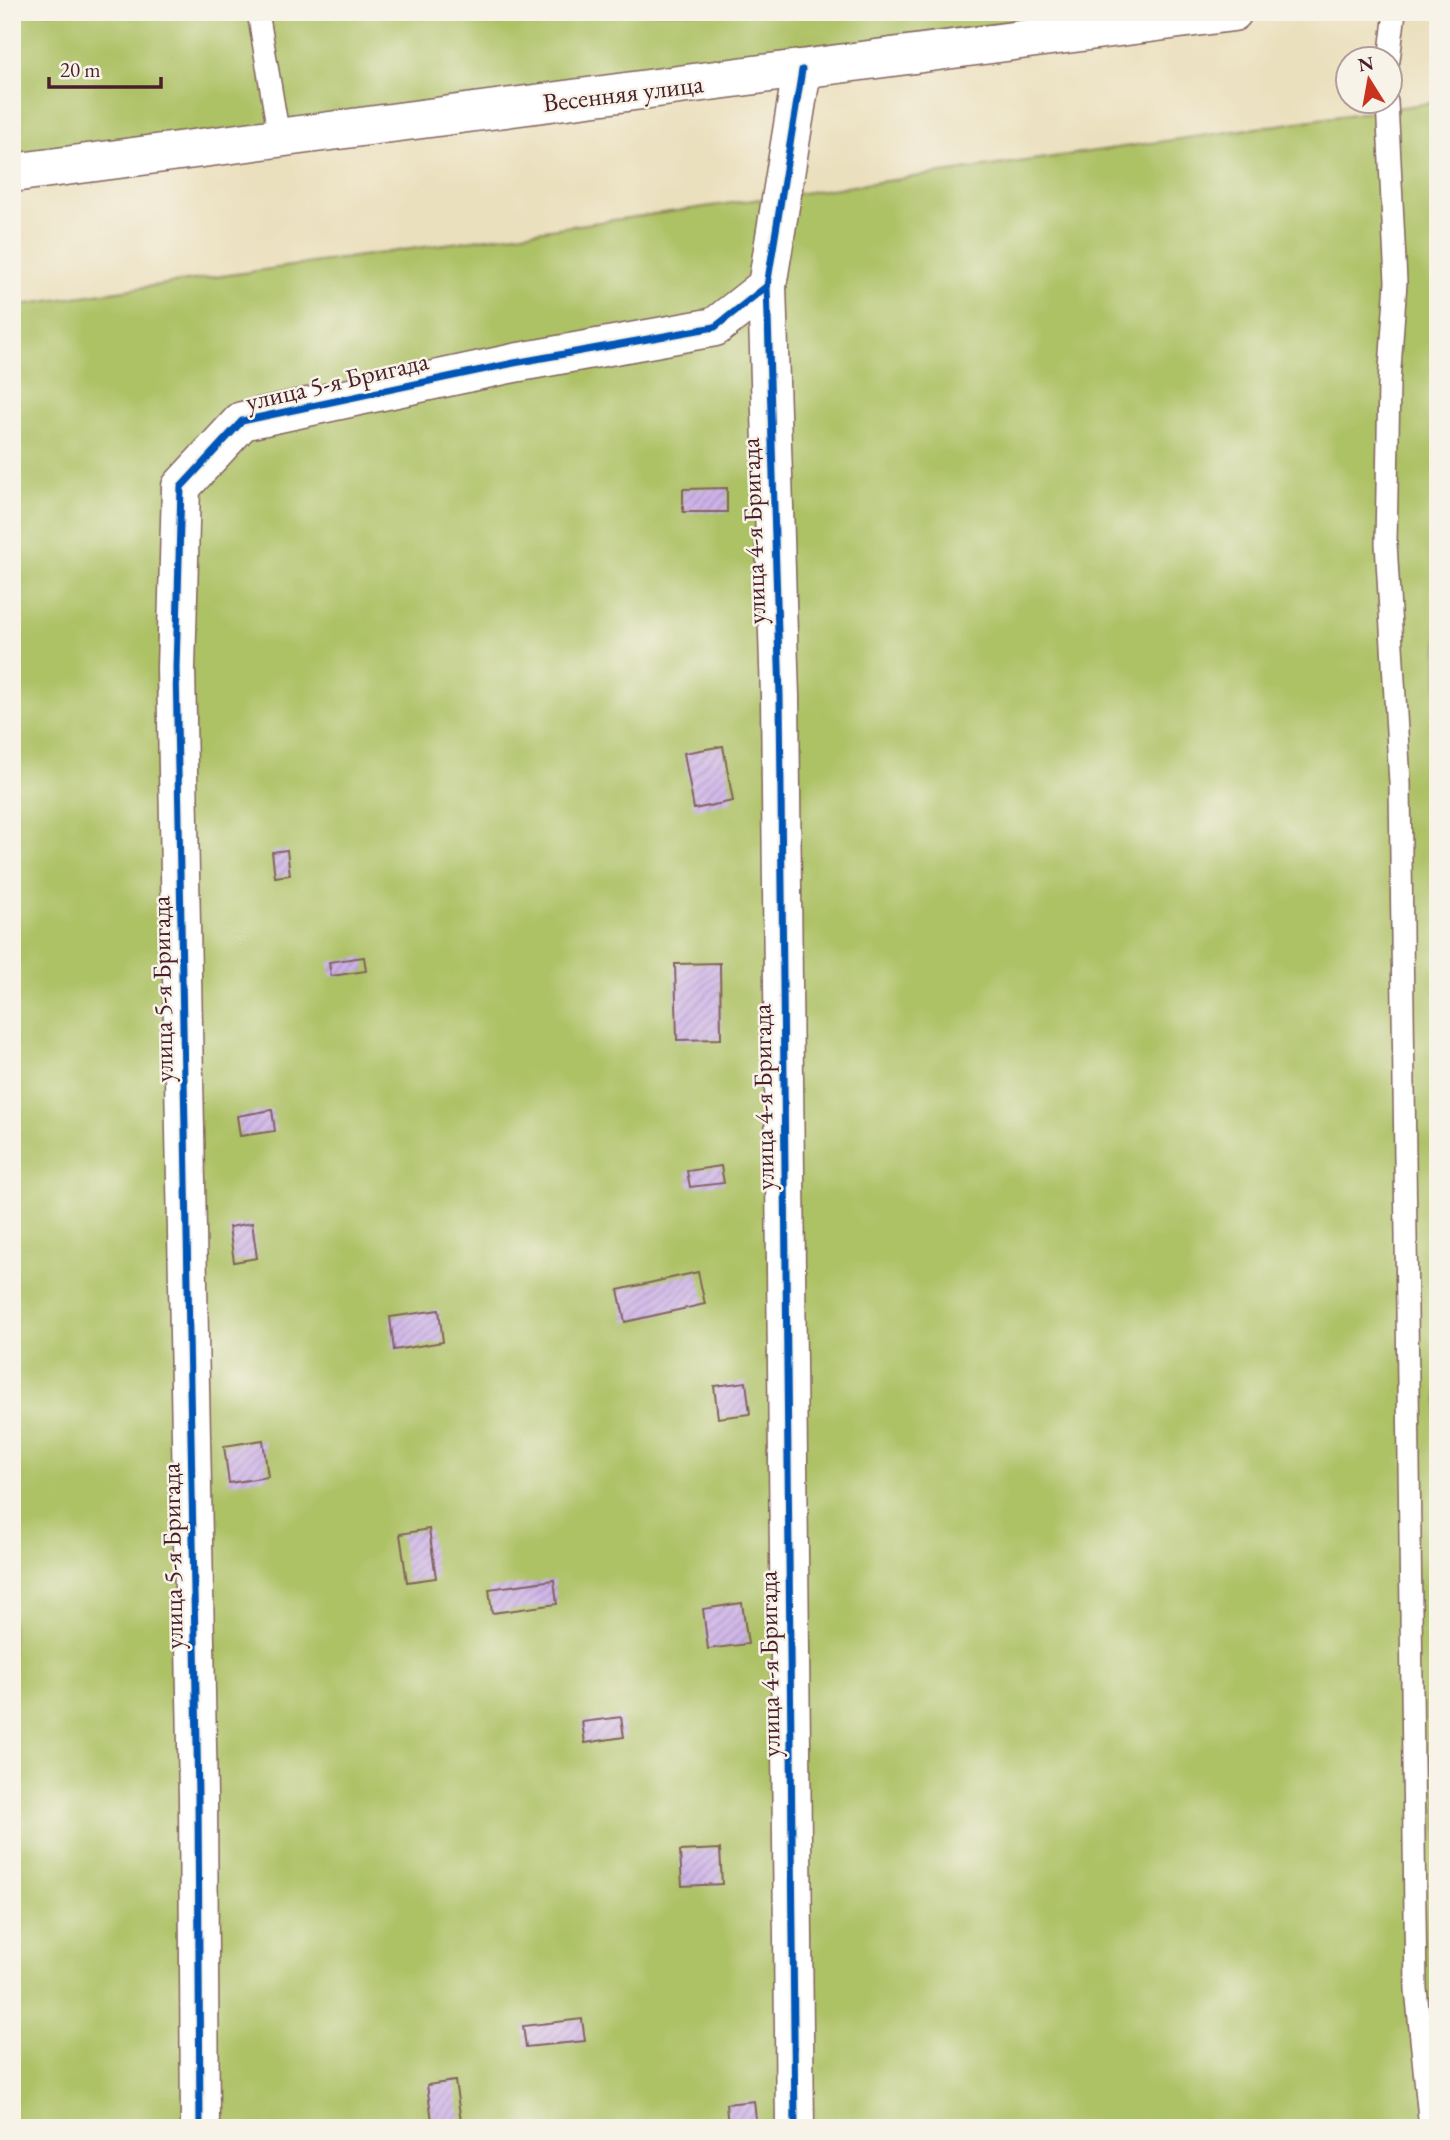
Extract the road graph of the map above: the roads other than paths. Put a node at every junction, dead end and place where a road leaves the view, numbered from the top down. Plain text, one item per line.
1 (258, 12) edge
2 (1233, 12) edge
3 (1395, 12) edge
4 (1391, 46) edge
5 (802, 69) junction
6 (1388, 116) edge
7 (279, 137) junction
8 (12, 173) edge
9 (767, 286) junction
10 (200, 2128) edge
11 (796, 2128) edge
12 (1430, 2128) edge

1 - 7 lane
2 - 5 street, Весенняя улица
3 - 4 lane
5 - 7 street, Весенняя улица
5 - 9 street, улица 4-я Бригада
6 - 12 lane
7 - 8 street, Весенняя улица
9 - 10 street, улица 5-я Бригада
9 - 11 street, улица 4-я Бригада

